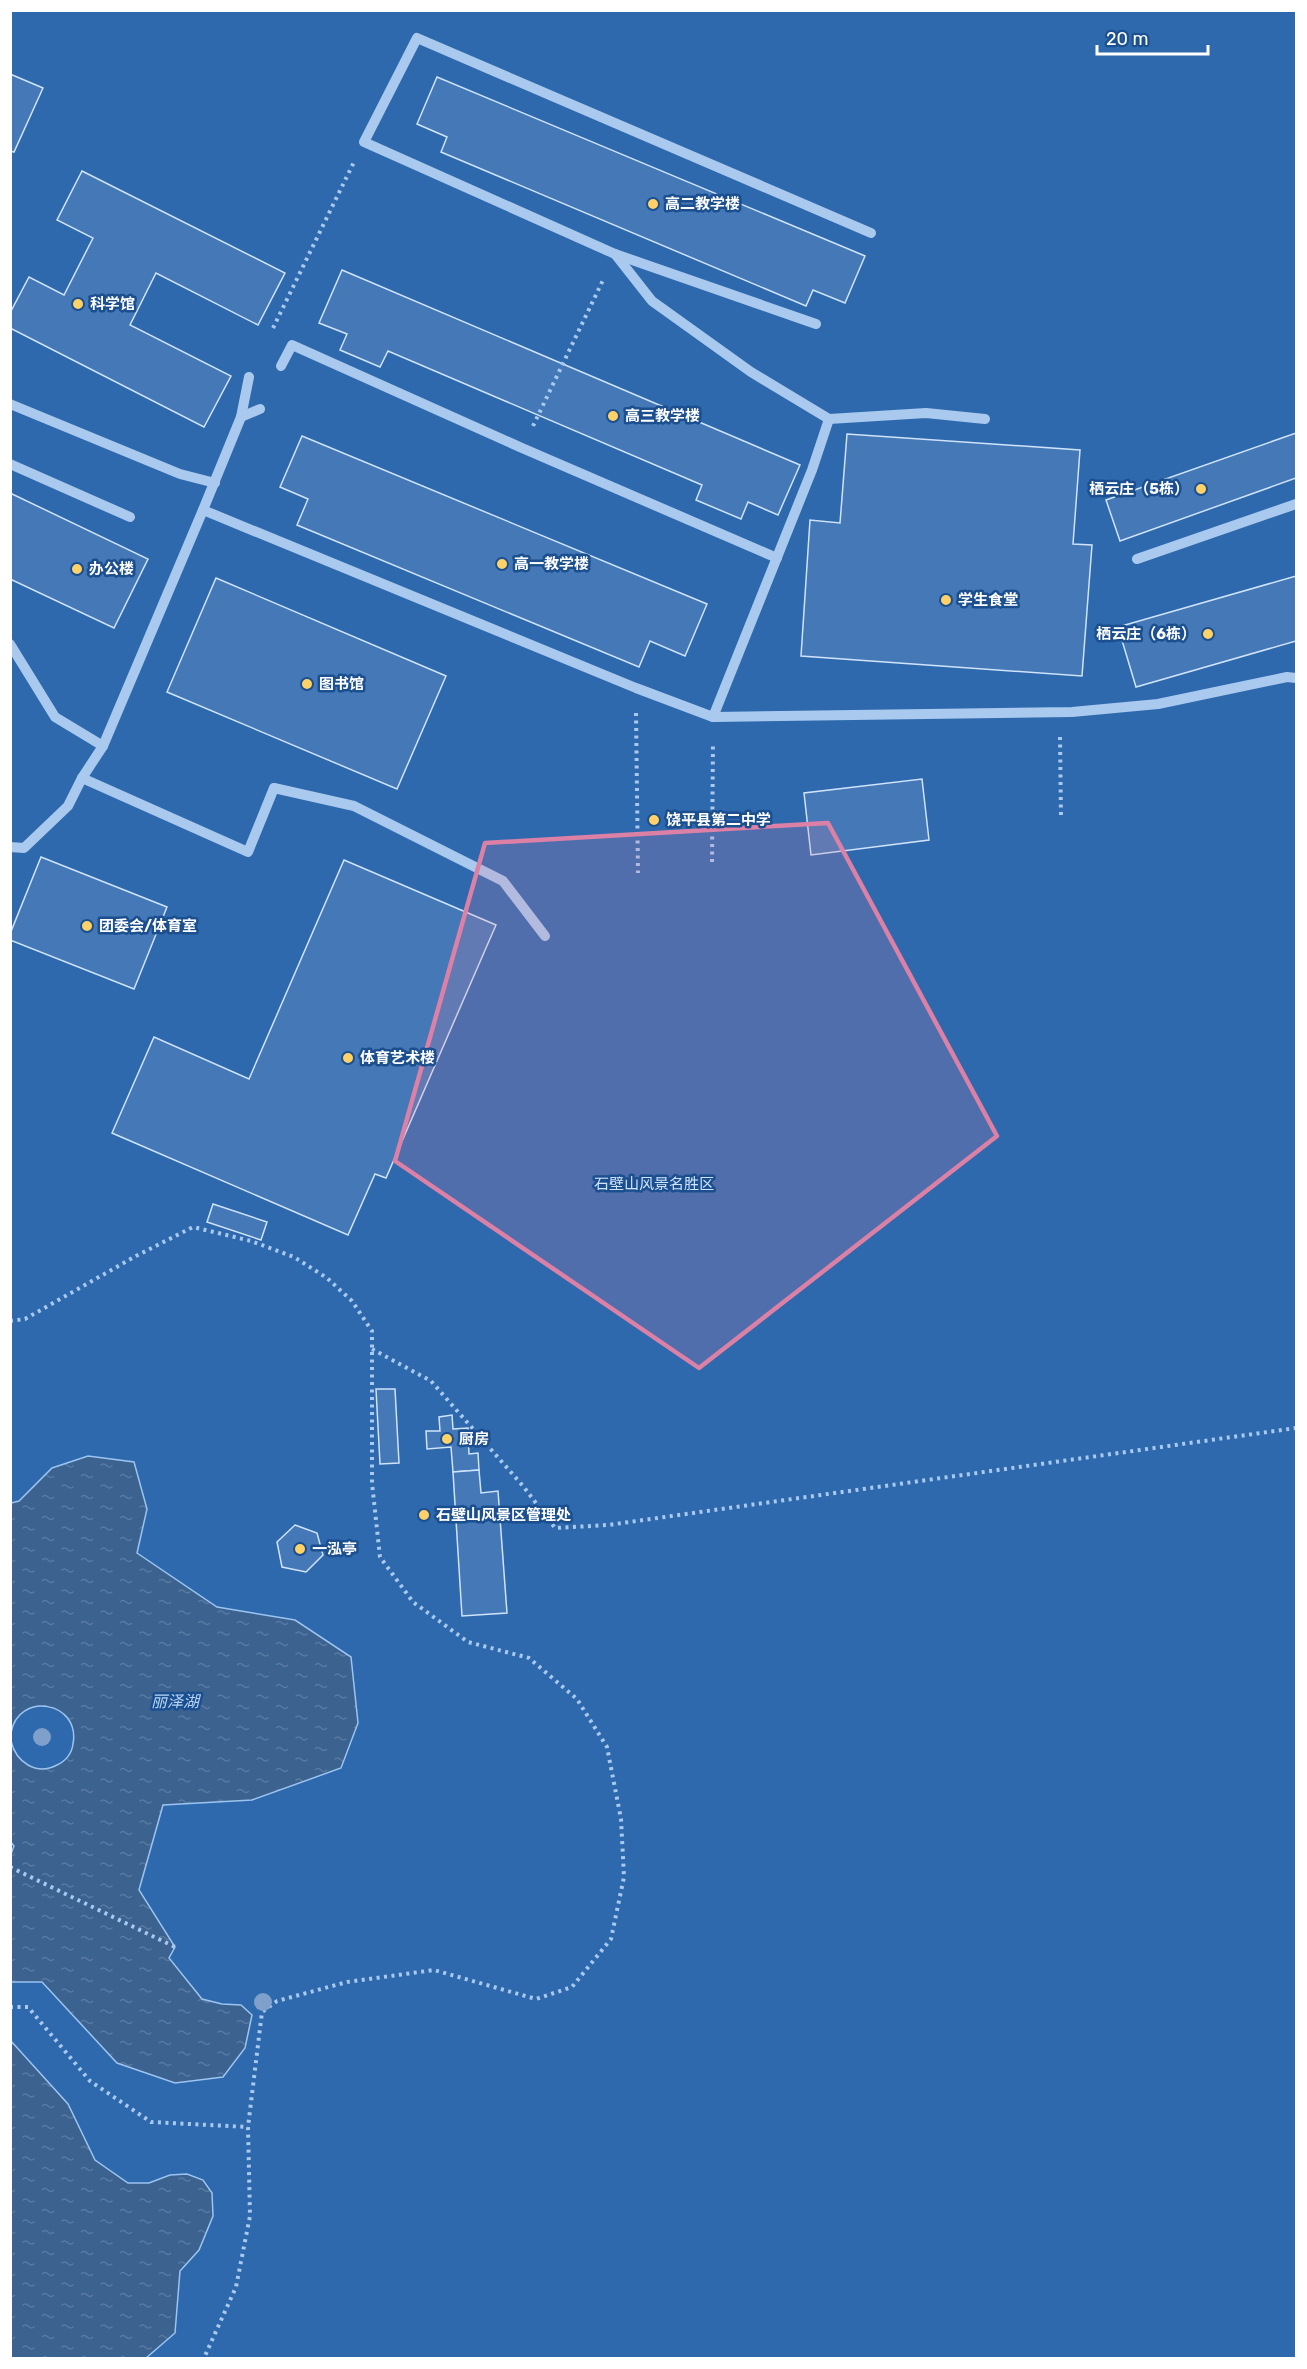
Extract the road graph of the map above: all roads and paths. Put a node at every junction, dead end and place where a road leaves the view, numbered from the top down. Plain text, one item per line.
1 (364, 142) junction
2 (871, 233) dead end
3 (615, 254) junction
4 (816, 324) dead end
5 (270, 334) dead end
6 (281, 366) dead end
7 (249, 377) dead end
8 (10, 404) edge
9 (260, 409) dead end
10 (241, 417) junction
11 (829, 419) junction
12 (985, 419) dead end
13 (522, 448) junction
14 (10, 464) edge
15 (215, 483) junction
16 (1296, 504) edge
17 (203, 510) junction
18 (130, 517) dead end
19 (777, 558) junction
20 (1137, 559) dead end
21 (10, 644) edge
22 (1293, 675) edge
23 (636, 688) junction
24 (1060, 712) junction
25 (713, 717) junction
26 (103, 746) junction
27 (82, 778) junction
28 (1061, 818) dead end
29 (10, 847) edge
30 (712, 862) dead end
31 (638, 873) dead end
32 (545, 936) dead end
33 (10, 1321) edge
34 (372, 1348) junction
35 (1296, 1428) edge
36 (10, 1868) edge
37 (175, 1947) dead end
38 (10, 2007) edge
39 (248, 2127) junction
40 (204, 2358) edge

1 - 2 lane
1 - 3 lane
1 - 5 path
3 - 4 lane
3 - 11 lane
3 - 13 path
6 - 13 lane
7 - 10 lane
8 - 15 lane
9 - 10 lane
10 - 15 lane
11 - 12 lane
11 - 19 lane
13 - 19 lane
14 - 18 lane
15 - 17 lane
16 - 20 lane
17 - 23 lane
17 - 26 lane
19 - 25 lane
21 - 26 lane
22 - 24 lane
23 - 25 lane
23 - 31 path
24 - 25 lane
24 - 28 path
25 - 30 path
26 - 27 lane
27 - 29 lane
27 - 32 lane
33 - 34 path
34 - 35 path
34 - 39 path
36 - 37 path
38 - 39 path
39 - 40 path

